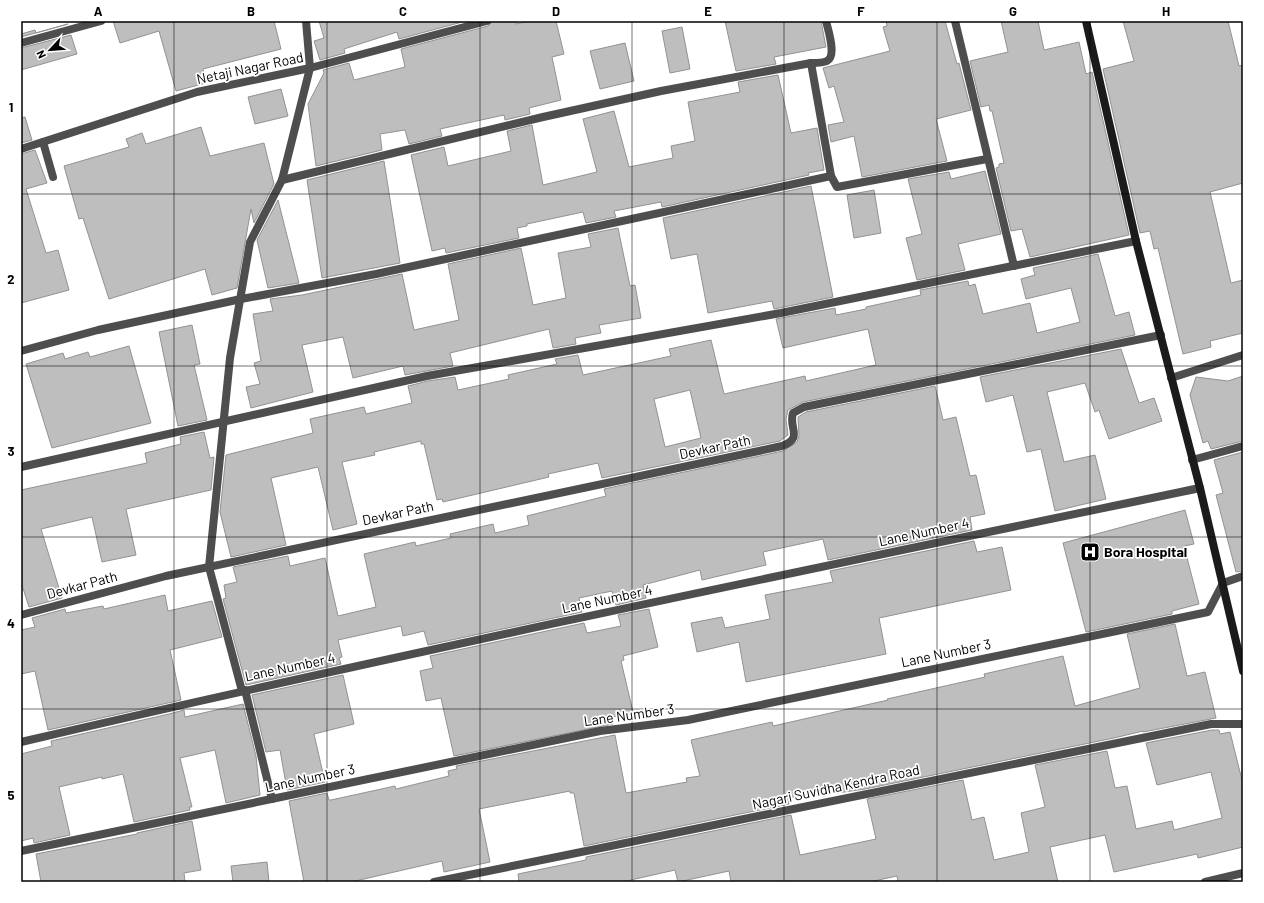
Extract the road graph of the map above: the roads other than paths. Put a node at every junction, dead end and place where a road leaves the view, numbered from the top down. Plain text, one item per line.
1 (101, 21) edge
2 (306, 21) edge
3 (487, 21) edge
4 (826, 21) edge
5 (955, 21) edge
6 (1086, 21) edge
7 (21, 43) edge
8 (811, 63) junction
9 (310, 68) junction
10 (44, 142) junction
11 (21, 149) edge
12 (987, 159) junction
13 (831, 176) junction
14 (53, 178) dead end
15 (282, 180) junction
16 (1136, 242) junction
17 (1014, 266) junction
18 (241, 299) junction
19 (1161, 335) junction
20 (21, 351) edge
21 (1243, 354) edge
22 (1171, 378) junction
23 (225, 420) junction
24 (1243, 446) edge
25 (1192, 460) junction
26 (21, 467) edge
27 (1200, 488) junction
28 (209, 567) junction
29 (1243, 576) edge
30 (1223, 583) junction
31 (21, 615) edge
32 (1243, 672) edge
33 (243, 691) junction
34 (1243, 724) edge
35 (21, 742) edge
36 (272, 800) junction
37 (21, 851) edge
38 (1243, 873) edge
39 (434, 882) edge
40 (1205, 882) edge

1 - 7 street
2 - 9 street
3 - 9 street, Netaji Nagar Road
4 - 8 street
5 - 12 street
6 - 16 street
8 - 13 street
8 - 15 street
9 - 10 street, Netaji Nagar Road
9 - 15 street
10 - 11 street, Netaji Nagar Road
10 - 14 street
12 - 13 street
12 - 17 street
13 - 18 street
15 - 18 street
16 - 17 street
16 - 19 street
17 - 23 street
18 - 20 street
18 - 23 street
19 - 22 street
19 - 28 street, Devkar Path
21 - 22 street
22 - 25 street
23 - 26 street
23 - 28 street
24 - 25 street
25 - 27 street
27 - 30 street
27 - 33 street, Lane Number 4
28 - 31 street, Devkar Path
28 - 33 street
29 - 30 street
30 - 32 street
30 - 36 street, Lane Number 3
33 - 35 street, Lane Number 4
33 - 36 street
34 - 39 street, Nagari Suvidha Kendra Road
36 - 37 street, Lane Number 3
38 - 40 street

